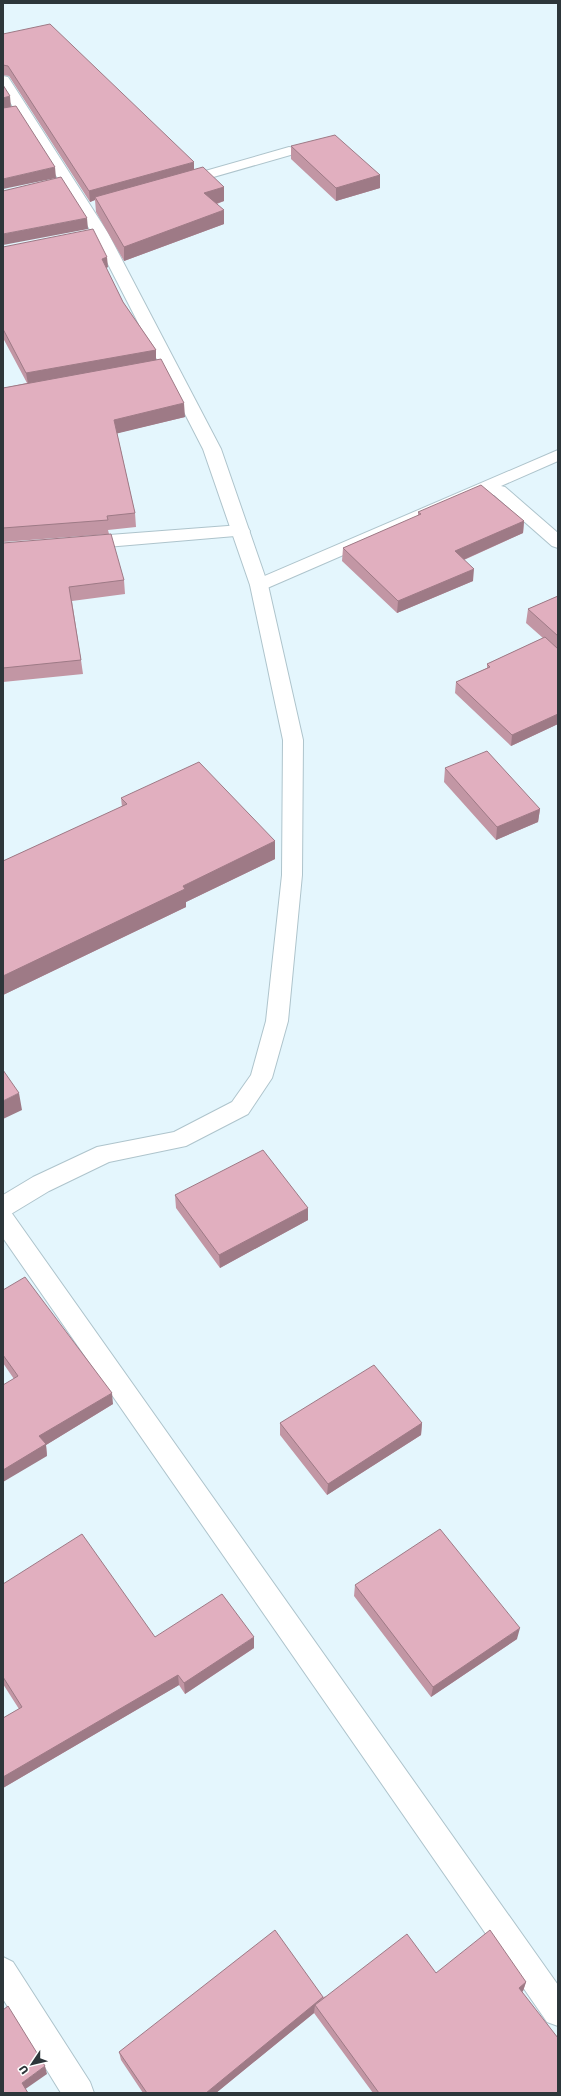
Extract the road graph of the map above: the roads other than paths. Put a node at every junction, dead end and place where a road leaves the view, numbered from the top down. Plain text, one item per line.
1 (3, 80) edge
2 (289, 151) dead end
3 (168, 186) edge
4 (558, 455) edge
5 (482, 488) junction
6 (242, 531) junction
7 (558, 542) edge
8 (67, 544) edge
9 (259, 585) junction
10 (3, 1207) edge
11 (3, 1219) edge
12 (3, 1972) edge
13 (558, 2011) edge
14 (79, 2093) edge

1 - 6 street
2 - 3 street
4 - 5 street
5 - 7 street
5 - 9 street
6 - 8 street
6 - 9 street
9 - 10 street
11 - 13 street
12 - 14 street

